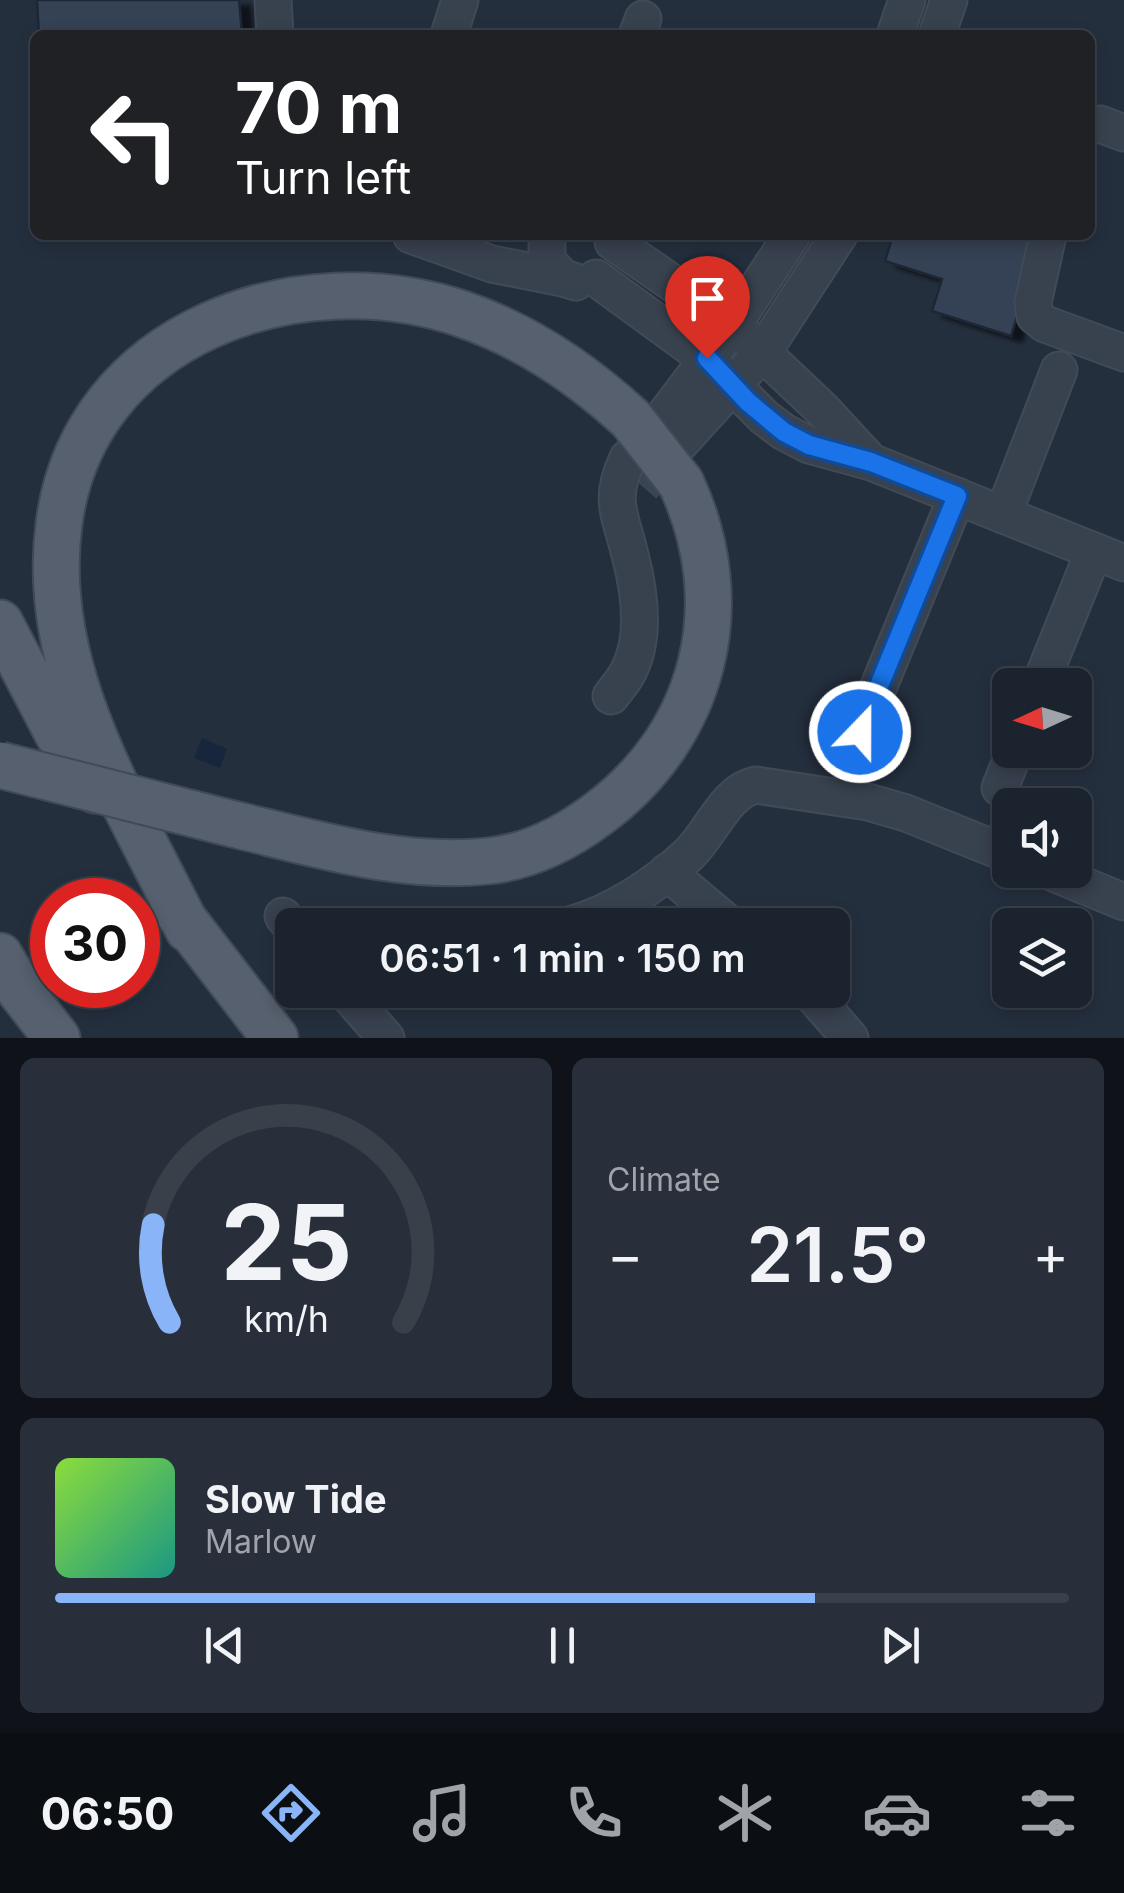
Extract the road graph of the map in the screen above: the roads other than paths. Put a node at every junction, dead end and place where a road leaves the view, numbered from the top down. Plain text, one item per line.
1 (273, 0) edge
2 (460, 0) edge
3 (907, 0) edge
4 (950, 0) edge
5 (274, 30) edge
6 (451, 30) edge
7 (897, 30) edge
8 (939, 30) edge
9 (1095, 125) edge
10 (1124, 133) edge
11 (425, 240) edge
12 (454, 240) edge
13 (612, 240) edge
14 (615, 240) edge
15 (789, 240) edge
16 (835, 240) edge
17 (1047, 240) edge
18 (563, 263) edge
19 (733, 325) junction
20 (762, 352) junction
21 (1124, 352) edge
22 (707, 358) junction
23 (1059, 370) dead end
24 (733, 387) junction
25 (654, 451) junction
26 (871, 462) junction
27 (957, 496) junction
28 (1003, 515) junction
29 (1109, 557) edge
30 (0, 622) edge
31 (1049, 668) edge
32 (611, 696) dead end
33 (860, 732) dead end
34 (0, 765) edge
35 (1008, 768) edge
36 (1000, 788) dead end
37 (992, 848) edge
38 (666, 872) junction
39 (1090, 888) edge
40 (1124, 902) edge
41 (611, 908) edge
42 (709, 908) edge
43 (188, 929) junction
44 (0, 956) edge
45 (360, 1008) edge
46 (824, 1008) edge
47 (56, 1038) edge
48 (275, 1038) edge
49 (386, 1038) edge
50 (850, 1038) edge

1 - 5 street
2 - 6 street
3 - 7 street
4 - 8 street
9 - 10 street
11 - 18 street
12 - 18 street
13 - 18 street
14 - 19 street
15 - 19 street
16 - 20 street
17 - 21 street
18 - 22 street
19 - 20 street
19 - 22 street
20 - 24 street
20 - 26 street
22 - 24 street
22 - 25 street
23 - 28 street
24 - 25 street
24 - 26 street
25 - 32 street
25 - 34 main road, bridge
25 - 43 main road
26 - 27 street
27 - 28 street
27 - 33 street
28 - 29 street
29 - 31 street
30 - 43 main road
35 - 36 street
37 - 38 street
38 - 41 street
38 - 42 street
39 - 40 street
43 - 48 main road
44 - 47 main road
45 - 49 street
46 - 50 street

